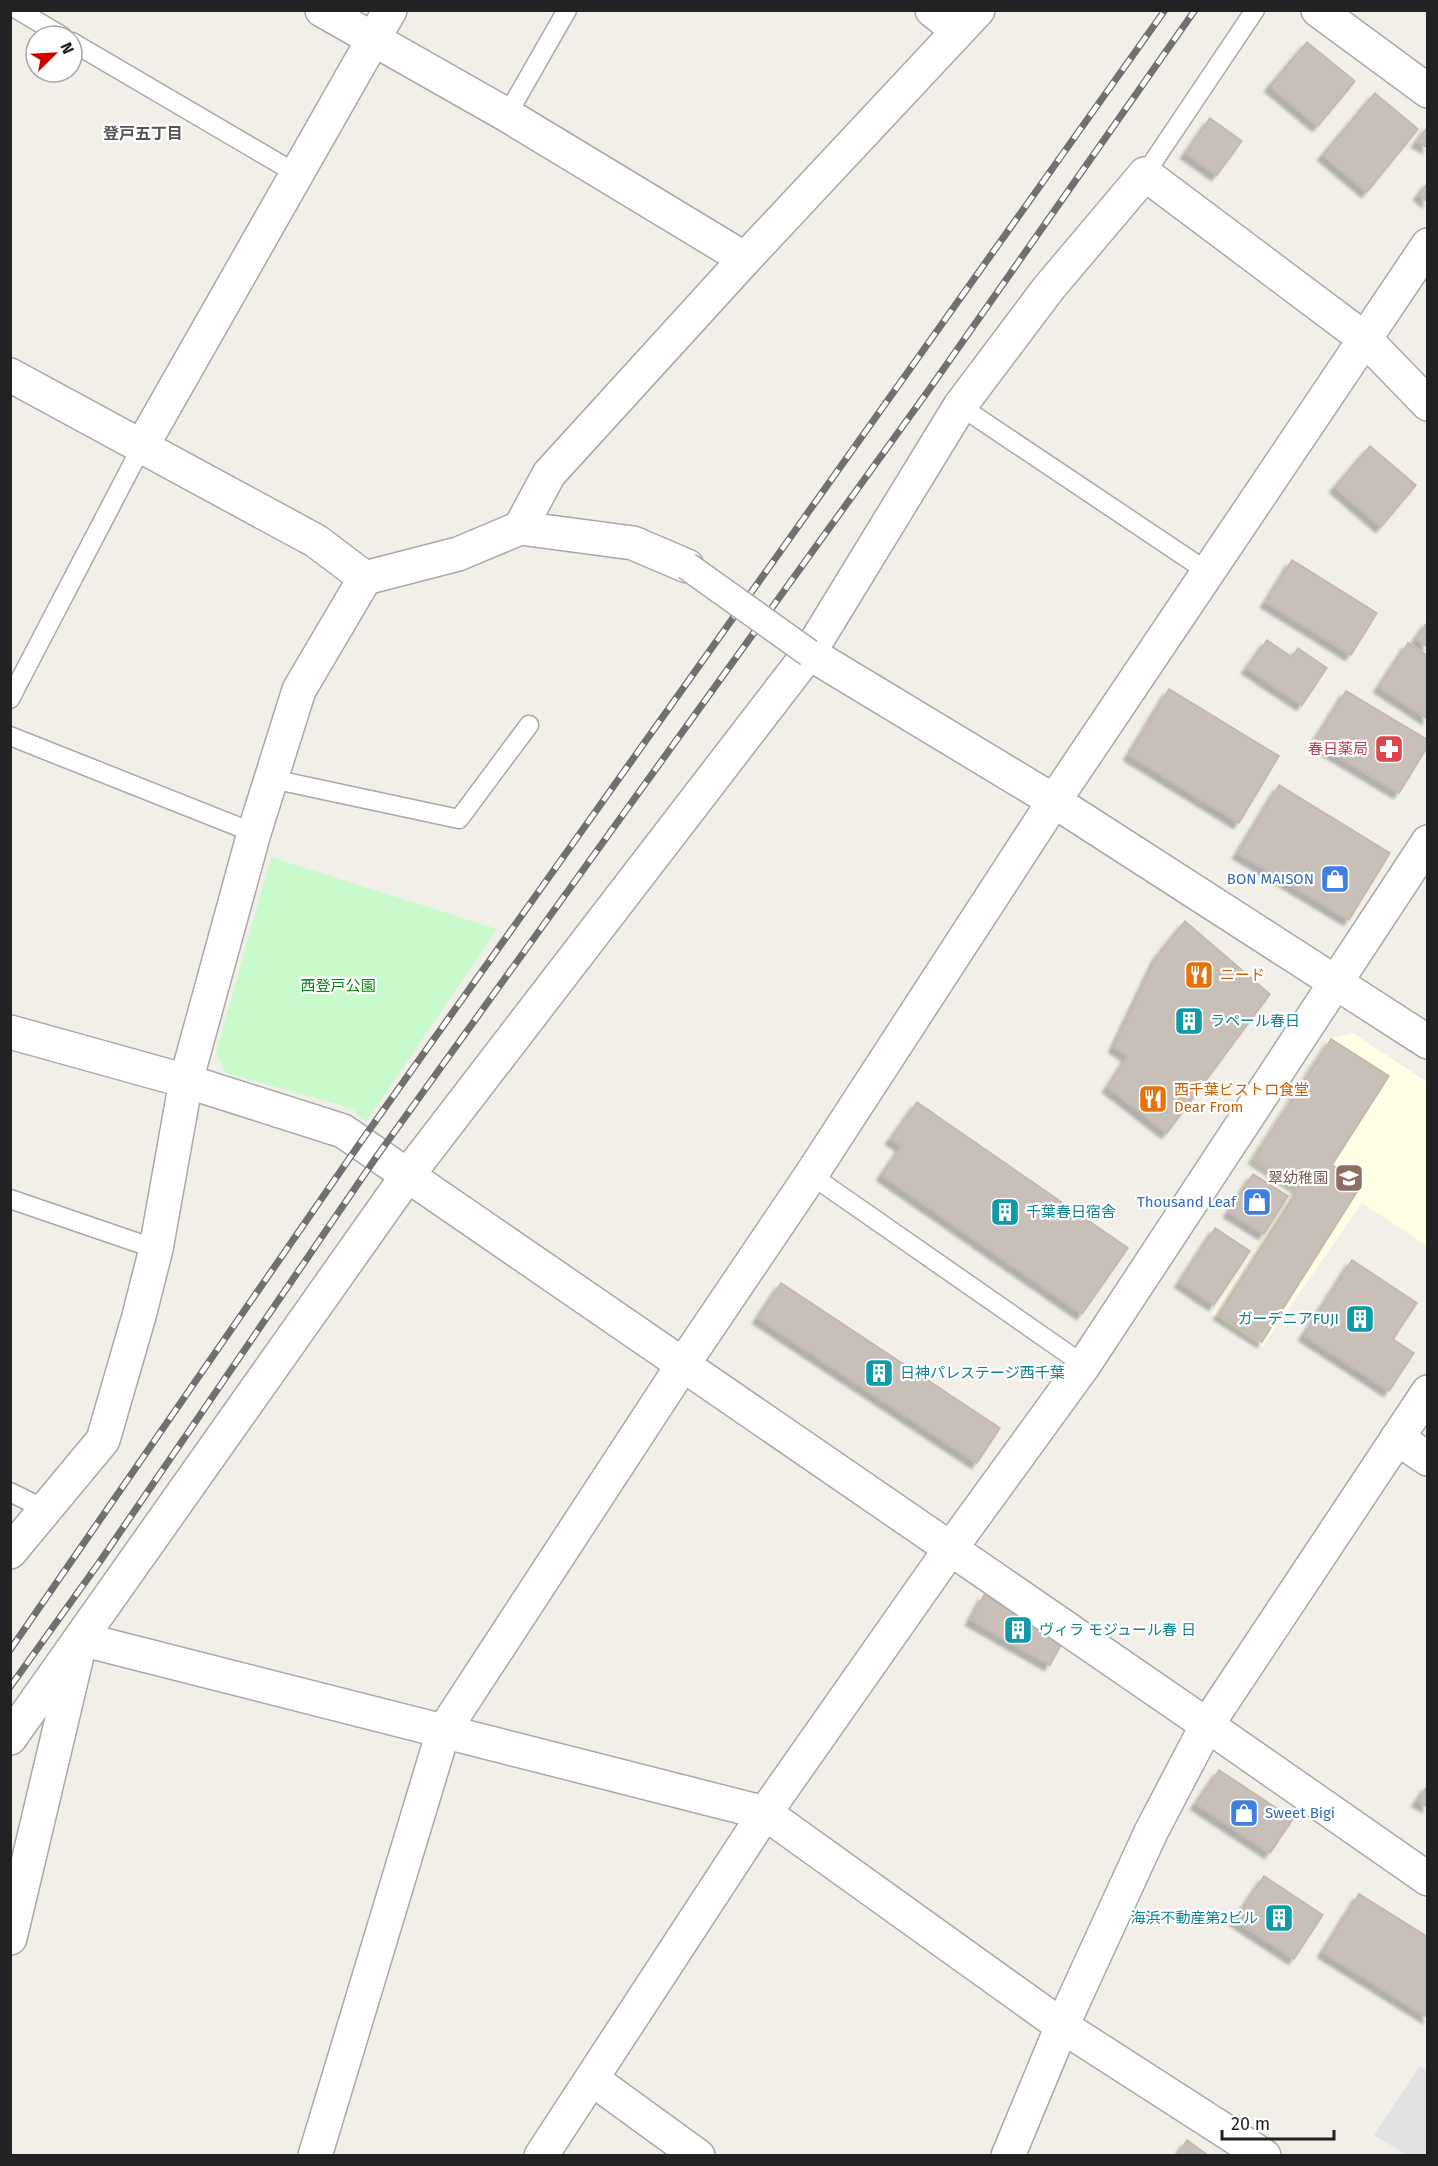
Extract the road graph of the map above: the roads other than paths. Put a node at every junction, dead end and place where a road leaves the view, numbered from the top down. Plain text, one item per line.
1 (18, 10) edge
2 (322, 10) edge
3 (390, 10) edge
4 (567, 10) edge
5 (932, 10) edge
6 (1255, 10) edge
7 (1318, 10) edge
8 (968, 21) edge
9 (42, 24) edge
10 (373, 41) junction
11 (84, 49) edge
12 (1428, 91) edge
13 (507, 115) junction
14 (297, 174) junction
15 (1145, 174) junction
16 (1428, 245) edge
17 (746, 259) junction
18 (1365, 339) junction
19 (10, 375) edge
20 (1428, 404) edge
21 (960, 406) junction
22 (142, 446) junction
23 (520, 528) junction
24 (687, 566) joint
25 (1208, 572) junction
26 (365, 578) junction
27 (809, 652) junction
28 (10, 699) edge
29 (529, 725) dead end
30 (10, 736) edge
31 (272, 779) junction
32 (1054, 801) junction
33 (254, 833) junction
34 (1428, 842) edge
35 (1335, 982) junction
36 (10, 1032) edge
37 (1428, 1042) edge
38 (186, 1081) junction
39 (811, 1175) junction
40 (406, 1176) junction
41 (10, 1198) edge
42 (156, 1250) junction
43 (1083, 1365) junction
44 (682, 1366) junction
45 (1428, 1392) edge
46 (1397, 1438) junction
47 (1428, 1459) edge
48 (10, 1492) edge
49 (44, 1509) junction
50 (951, 1548) junction
51 (10, 1552) edge
52 (81, 1639) junction
53 (1207, 1725) junction
54 (443, 1732) junction
55 (10, 1738) edge
56 (765, 1813) junction
57 (1428, 1879) edge
58 (10, 1938) edge
59 (1062, 2026) junction
60 (592, 2079) junction
61 (315, 2156) edge
62 (542, 2156) edge
63 (698, 2156) edge
64 (1008, 2156) edge
65 (1264, 2156) edge

1 - 9 lane
2 - 10 street
3 - 10 street
4 - 13 lane
5 - 8 street
6 - 15 lane
7 - 12 street
8 - 17 street
10 - 13 street
10 - 14 street
11 - 14 lane
13 - 17 street
14 - 22 street
15 - 18 street
15 - 21 street
16 - 18 street
17 - 23 street
18 - 20 street
18 - 25 street
19 - 22 street
21 - 25 lane
21 - 27 street
22 - 26 street
22 - 28 lane
23 - 24 street
23 - 26 street
24 - 27 street, bridge
25 - 32 street
26 - 31 street
27 - 32 street
27 - 40 street
29 - 31 lane
30 - 33 lane
31 - 33 street
32 - 35 street
32 - 39 street
33 - 38 street
34 - 35 street
35 - 37 street
35 - 43 street
36 - 38 street
38 - 40 street
38 - 42 street
39 - 43 lane
39 - 44 street
40 - 44 street
40 - 52 street
41 - 42 lane
42 - 49 street
43 - 50 street
44 - 50 street
44 - 54 street
45 - 46 street
46 - 47 street
46 - 53 street
48 - 49 lane
49 - 51 street
50 - 53 street
50 - 56 street
52 - 54 street
52 - 55 street
52 - 58 street
53 - 57 street
53 - 59 street
54 - 56 street
54 - 61 street
56 - 59 street
56 - 60 street
59 - 64 street
59 - 65 street
60 - 62 street
60 - 63 street

